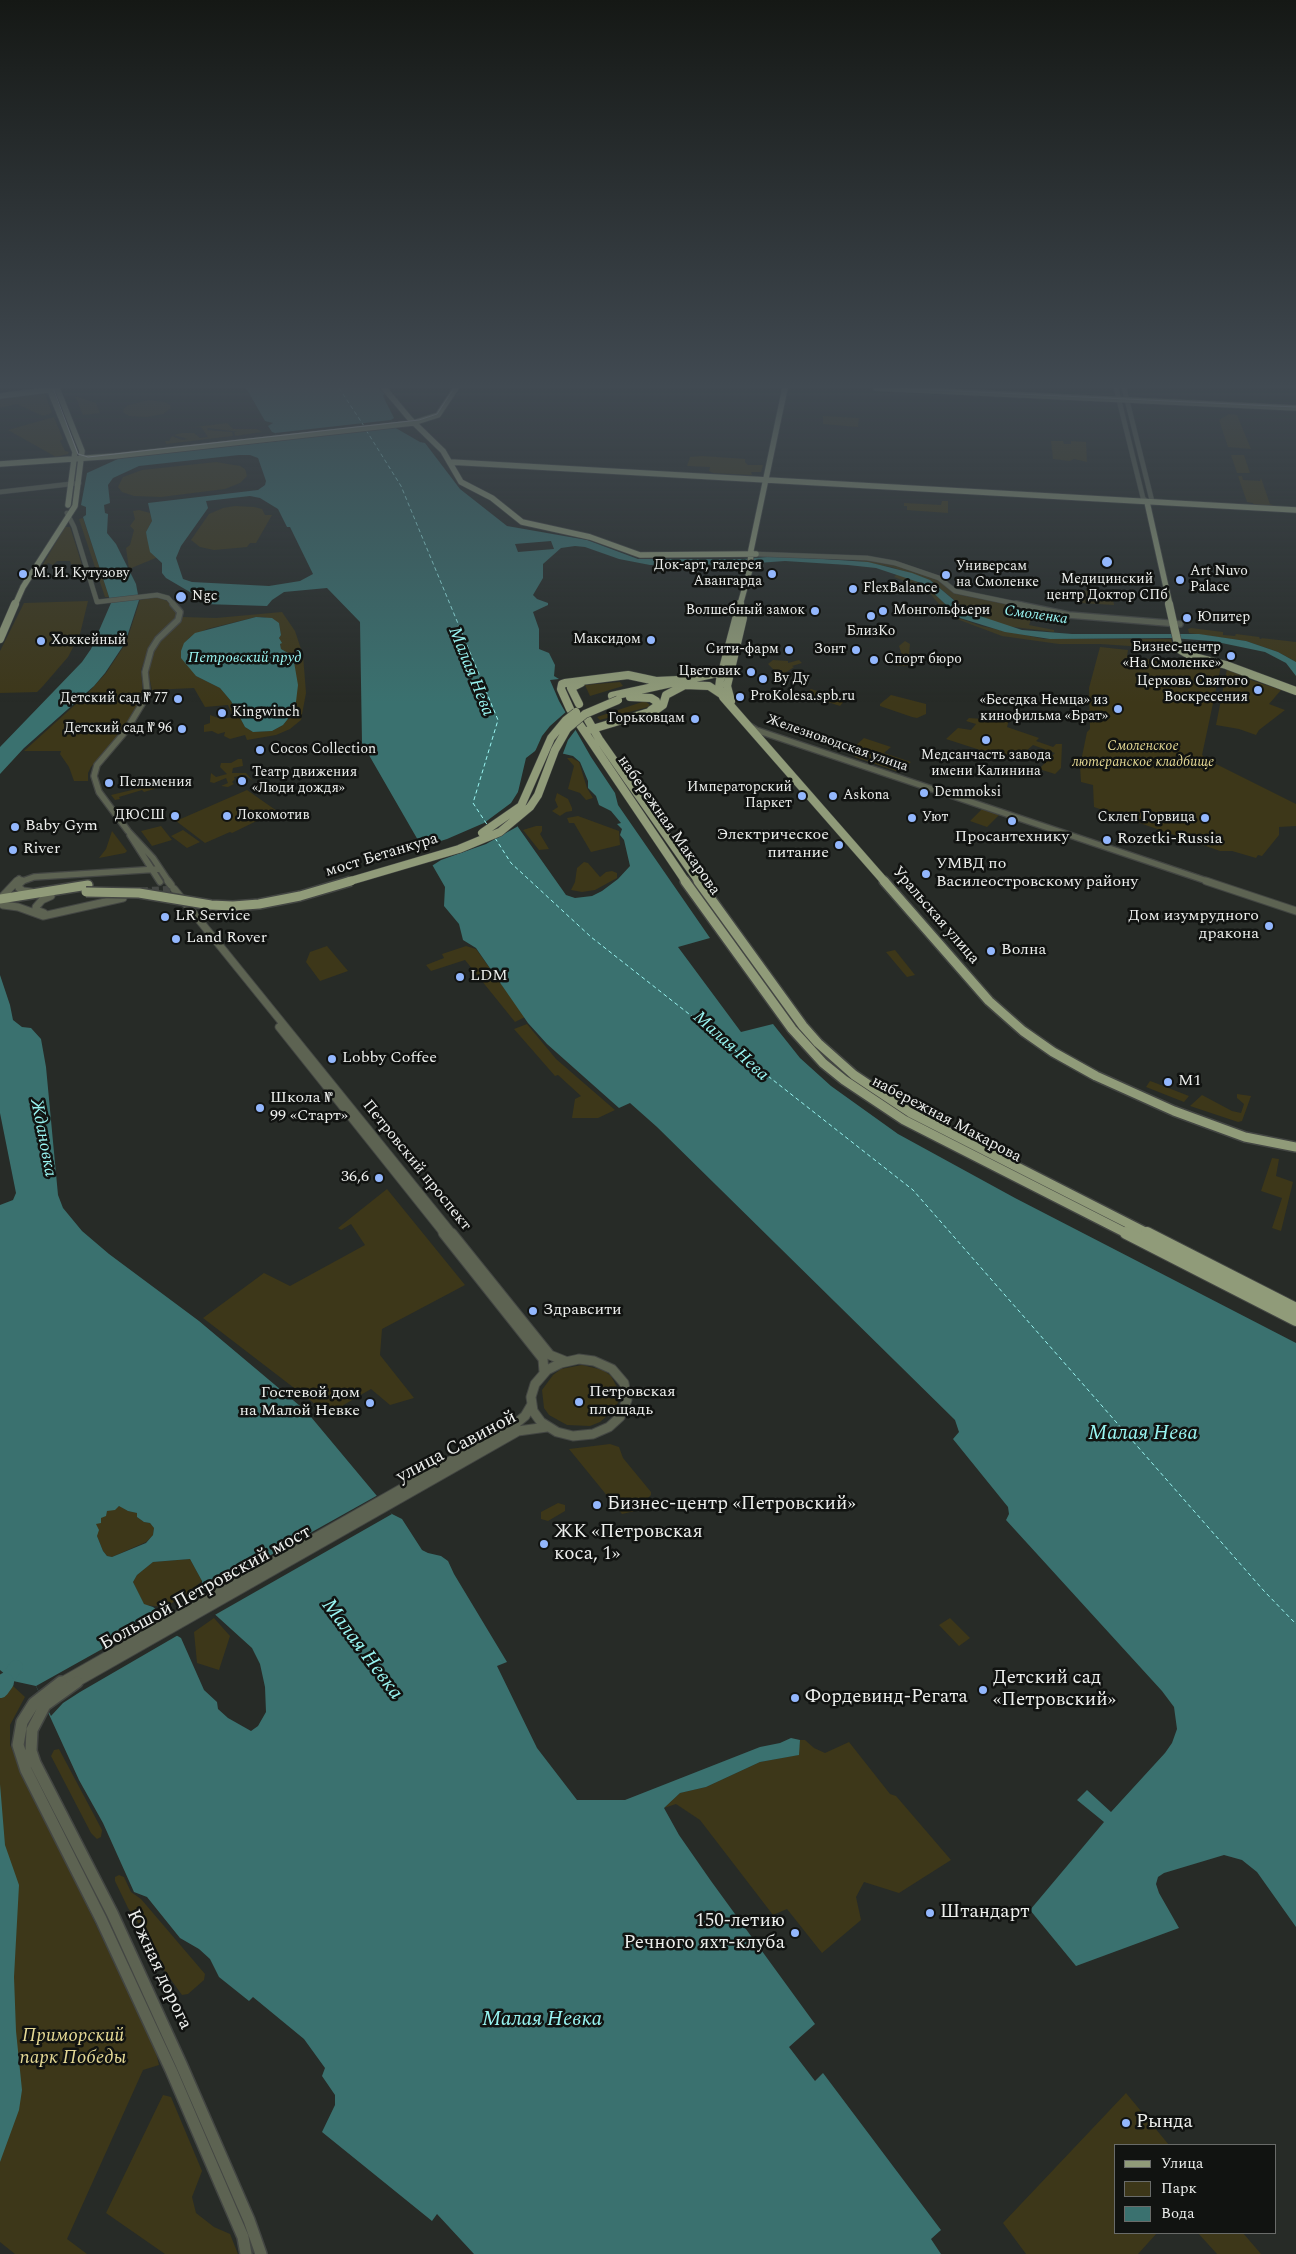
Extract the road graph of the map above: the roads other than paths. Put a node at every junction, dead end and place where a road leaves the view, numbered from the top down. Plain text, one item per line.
1 (71, 493) edge
2 (77, 493) edge
3 (488, 493) edge
4 (766, 493) edge
5 (1007, 493) edge
6 (1145, 493) edge
7 (1148, 493) edge
8 (1149, 501) junction
9 (1296, 510) edge
10 (68, 514) junction
11 (63, 526) junction
12 (74, 526) junction
13 (754, 559) junction
14 (1177, 624) junction
15 (0, 627) edge
16 (0, 640) edge
17 (721, 675) junction
18 (729, 676) junction
19 (682, 684) junction
20 (1296, 691) edge
21 (722, 695) junction
22 (630, 697) junction
23 (615, 698) junction
24 (579, 704) dead end
25 (570, 709) dead end
26 (591, 726) junction
27 (758, 731) junction
28 (128, 831) junction
29 (150, 869) junction
30 (159, 869) junction
31 (160, 882) dead end
32 (87, 888) junction
33 (42, 892) junction
34 (51, 896) junction
35 (114, 897) dead end
36 (123, 898) dead end
37 (1, 902) edge
38 (182, 907) dead end
39 (1296, 910) edge
40 (884, 1103) junction
41 (1296, 1141) edge
42 (1296, 1147) edge
43 (1296, 1309) edge
44 (1296, 1320) edge
45 (565, 1361) junction
46 (544, 1372) junction
47 (532, 1404) junction
48 (546, 1427) junction
49 (384, 1504) junction
50 (43, 1700) junction
51 (246, 2254) edge
52 (261, 2254) edge

1 - 10 main road
2 - 10 main road
3 - 13 main road
4 - 13 main road
5 - 8 main road
6 - 8 street
7 - 8 street
8 - 9 main road
8 - 14 main road
10 - 11 main road
10 - 12 street
10 - 15 main road
11 - 12 street
11 - 16 main road
12 - 28 street, Петровский проспект
13 - 14 street
13 - 17 main road
13 - 18 main road, Уральская улица
14 - 20 main road
17 - 18 main road
17 - 19 main road
17 - 21 main road
18 - 27 main road, Уральская улица
19 - 21 main road
19 - 22 main road
19 - 23 main road
19 - 25 main road
19 - 26 main road
21 - 27 main road, Уральская улица
22 - 23 main road
22 - 26 main road
23 - 24 main road
23 - 32 main road, мост Бетанкура, bridge
26 - 40 main road, набережная Макарова
26 - 40 main road, набережная Макарова
27 - 39 street, Железноводская улица
27 - 39 street, Железноводская улица
27 - 41 main road, Уральская улица
27 - 42 main road, Уральская улица
28 - 29 street, Петровский проспект
28 - 30 street, Петровский проспект
29 - 30 street
29 - 31 street, Петровский проспект
29 - 33 street
29 - 37 street
30 - 45 street, Петровский проспект
32 - 33 main road
32 - 34 main road
33 - 37 main road
34 - 35 street
34 - 37 main road
36 - 37 street
38 - 46 street, Петровский проспект
40 - 43 main road, набережная Макарова
40 - 44 main road, набережная Макарова
45 - 46 street
45 - 48 street
46 - 47 street
47 - 48 street
47 - 49 street, улица Савиной
48 - 49 street, улица Савиной
49 - 50 street, Большой Петровский мост
50 - 51 street, Южная дорога
50 - 52 street, Южная дорога

